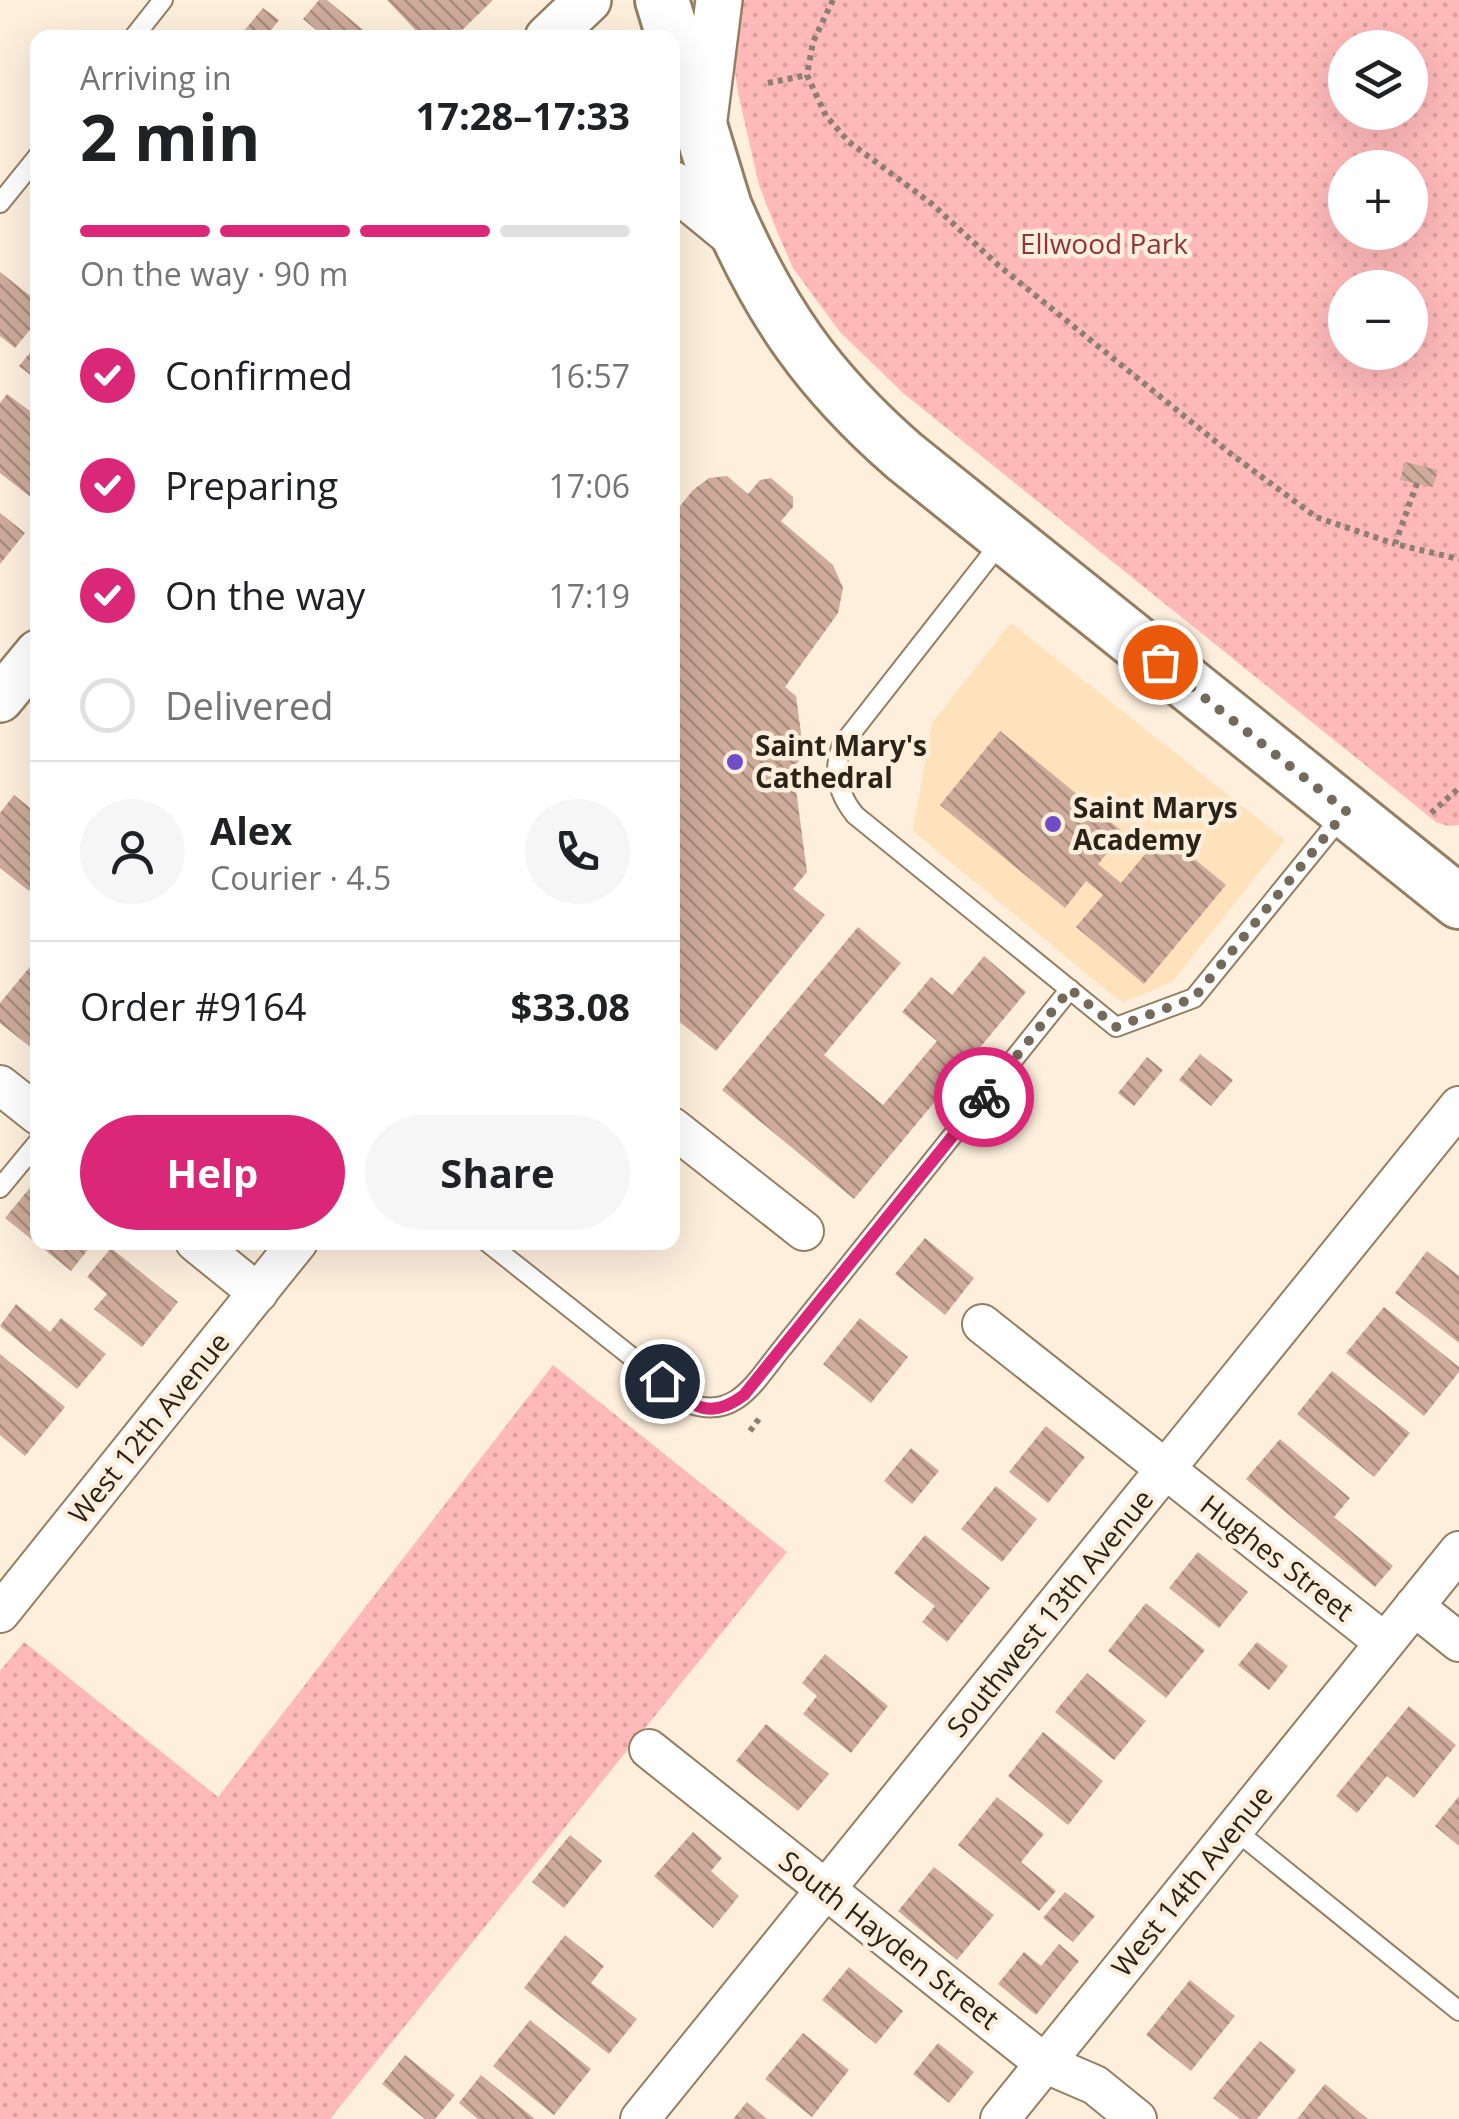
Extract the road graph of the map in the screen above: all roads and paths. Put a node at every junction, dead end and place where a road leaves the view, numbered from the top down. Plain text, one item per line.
1 (163, 0) edge
2 (588, 0) edge
3 (719, 0) edge
4 (833, 0) edge
5 (139, 30) edge
6 (556, 30) edge
7 (806, 75) junction
8 (768, 83) dead end
9 (680, 92) edge
10 (703, 127) junction
11 (30, 166) edge
12 (680, 191) edge
13 (0, 203) edge
14 (738, 238) junction
15 (1416, 483) dead end
16 (1004, 538) junction
17 (1395, 544) junction
18 (1459, 559) edge
19 (30, 662) edge
20 (0, 699) edge
21 (1459, 788) edge
22 (1346, 811) junction
23 (1431, 812) dead end
24 (1452, 884) edge
25 (1070, 989) junction
26 (0, 1084) edge
27 (1459, 1106) edge
28 (30, 1109) edge
29 (680, 1133) edge
30 (30, 1152) edge
31 (0, 1188) edge
32 (804, 1231) dead end
33 (205, 1250) edge
34 (292, 1250) edge
35 (497, 1250) edge
36 (258, 1292) junction
37 (982, 1324) dead end
38 (1167, 1470) junction
39 (1459, 1551) edge
40 (1414, 1606) junction
41 (0, 1613) edge
42 (1384, 1642) junction
43 (1459, 1642) edge
44 (650, 1749) dead end
45 (1235, 1830) junction
46 (824, 1890) junction
47 (1459, 2012) edge
48 (1044, 2063) junction
49 (640, 2119) edge
50 (1000, 2119) edge
51 (1137, 2119) edge

1 - 5 lane
2 - 6 street
3 - 10 street
4 - 7 path
7 - 8 path
7 - 17 path
9 - 10 main road
10 - 14 main road
11 - 13 lane
12 - 14 street
14 - 16 main road
15 - 17 path
16 - 22 main road
16 - 25 lane
17 - 18 path
19 - 20 street
21 - 23 path
22 - 24 main road
22 - 25 lane
25 - 35 lane
26 - 28 street
27 - 38 street, Southwest 13th Avenue
29 - 32 street
30 - 31 lane
33 - 36 street
34 - 36 street, West 12th Avenue
36 - 41 street, West 12th Avenue
37 - 38 street, Hughes Street
38 - 42 street, Hughes Street
38 - 46 street, Southwest 13th Avenue
39 - 40 street
40 - 42 street, West 14th Avenue
40 - 43 street
42 - 45 street, West 14th Avenue
44 - 46 street, South Hayden Street
45 - 47 lane
45 - 48 street, West 14th Avenue
46 - 48 street, South Hayden Street
46 - 49 street, Southwest 13th Avenue
48 - 50 street, West 14th Avenue
48 - 51 street, South Hayden Street

